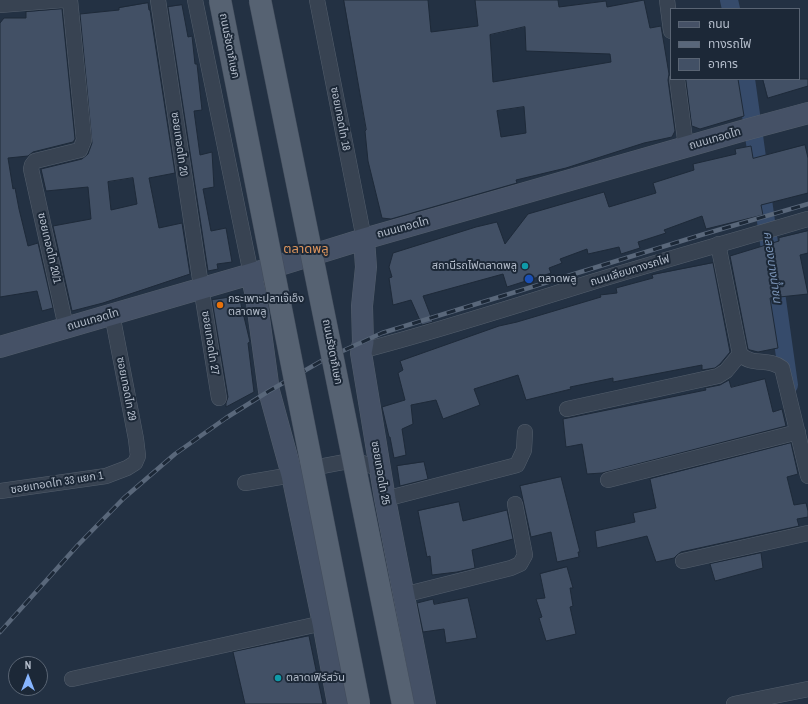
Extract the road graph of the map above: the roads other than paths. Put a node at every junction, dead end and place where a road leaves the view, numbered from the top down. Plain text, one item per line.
1 (63, 0) edge
2 (70, 0) edge
3 (158, 0) edge
4 (194, 0) edge
5 (220, 0) edge
6 (260, 0) edge
7 (317, 0) edge
8 (667, 0) edge
9 (0, 5) edge
10 (670, 23) edge
11 (677, 80) edge
12 (808, 113) edge
13 (686, 147) junction
14 (808, 219) edge
15 (364, 239) junction
16 (718, 244) junction
17 (251, 274) junction
18 (201, 288) junction
19 (112, 314) junction
20 (66, 327) junction
21 (0, 347) edge
22 (361, 353) junction
23 (740, 354) junction
24 (219, 398) dead end
25 (567, 409) dead end
26 (525, 432) dead end
27 (798, 432) junction
28 (135, 463) joint
29 (379, 468) junction
30 (292, 475) junction
31 (808, 476) edge
32 (608, 480) dead end
33 (245, 483) dead end
34 (0, 492) edge
35 (385, 499) junction
36 (515, 504) dead end
37 (808, 533) edge
38 (683, 561) dead end
39 (403, 595) junction
40 (323, 623) junction
41 (72, 679) dead end
42 (808, 689) edge
43 (338, 704) edge
44 (359, 704) edge
45 (402, 704) edge
46 (425, 704) edge
47 (734, 704) edge

1 - 9 street
2 - 20 street, ซอยเทอดไท 20/1
3 - 18 street, ซอยเทอดไท 20
4 - 17 street
5 - 44 main road, ถนนรัชดาภิเษก, bridge
6 - 45 main road, ถนนรัชดาภิเษก, bridge
7 - 15 street, ซอยเทอดไท 18
8 - 10 street
11 - 13 street
12 - 13 main road, ถนนเทอดไท
13 - 15 main road, ถนนเทอดไท
14 - 16 street, ถนนเลียบทางรถไฟ
15 - 17 main road, ถนนเทอดไท
15 - 22 main road, ซอยเทอดไท 25
16 - 22 street, ถนนเลียบทางรถไฟ
16 - 23 street
17 - 18 main road, ถนนเทอดไท
17 - 30 main road
18 - 19 main road, ถนนเทอดไท
18 - 24 street, ซอยเทอดไท 27
19 - 20 main road, ถนนเทอดไท
19 - 28 street, ซอยเทอดไท 29
20 - 21 main road, ถนนเทอดไท
22 - 29 main road, ซอยเทอดไท 25
23 - 25 street
23 - 27 street
26 - 35 street
27 - 31 street
27 - 32 street
28 - 34 street, ซอยเทอดไท 33 แยก 1
29 - 30 street
29 - 35 main road, ซอยเทอดไท 25
30 - 33 street
30 - 40 main road
35 - 39 main road, ซอยเทอดไท 25
36 - 39 street
37 - 38 street
39 - 46 main road, ซอยเทอดไท 25
40 - 41 street
40 - 43 main road
42 - 47 street

